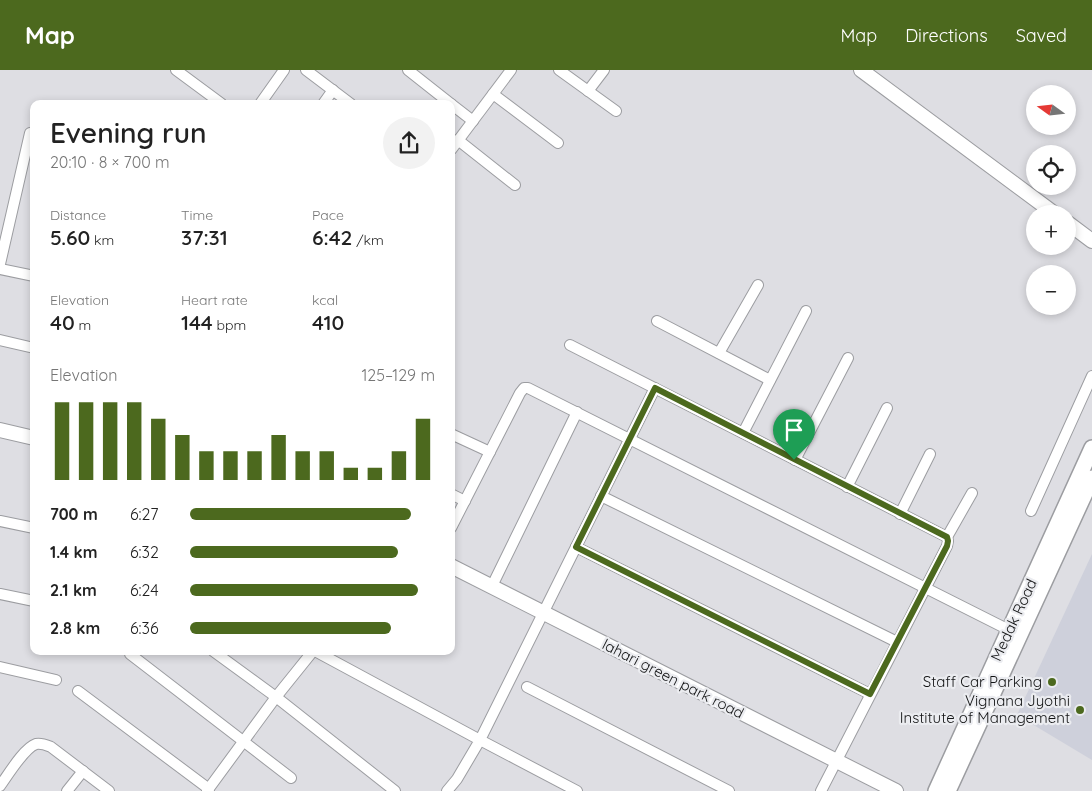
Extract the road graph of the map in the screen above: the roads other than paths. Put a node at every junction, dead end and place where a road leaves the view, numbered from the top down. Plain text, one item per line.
1 (176, 70) edge
2 (284, 70) edge
3 (308, 70) edge
4 (511, 70) edge
5 (559, 70) edge
6 (604, 70) edge
7 (861, 70) edge
8 (413, 71) edge
9 (333, 90) junction
10 (588, 91) junction
11 (493, 94) junction
12 (217, 100) edge
13 (263, 100) edge
14 (326, 100) edge
15 (346, 100) edge
16 (446, 100) edge
17 (455, 107) edge
18 (616, 111) dead end
19 (473, 121) junction
20 (30, 133) dead end
21 (458, 140) junction
22 (558, 143) dead end
23 (455, 144) edge
24 (515, 185) dead end
25 (1043, 205) edge
26 (1076, 229) edge
27 (1092, 241) edge
28 (0, 264) edge
29 (0, 268) edge
30 (30, 275) edge
31 (758, 285) dead end
32 (806, 311) dead end
33 (657, 321) dead end
34 (0, 340) edge
35 (570, 345) dead end
36 (30, 347) edge
37 (719, 353) junction
38 (848, 358) dead end
39 (1092, 376) edge
40 (770, 380) junction
41 (655, 388) junction
42 (887, 408) dead end
43 (577, 412) junction
44 (0, 430) edge
45 (743, 434) junction
46 (455, 436) edge
47 (30, 437) edge
48 (630, 438) junction
49 (1092, 448) edge
50 (490, 452) junction
51 (930, 454) dead end
52 (794, 460) junction
53 (1092, 478) edge
54 (847, 487) junction
55 (972, 493) dead end
56 (455, 496) edge
57 (601, 496) junction
58 (465, 501) junction
59 (1032, 511) dead end
60 (900, 514) junction
61 (455, 520) edge
62 (0, 521) edge
63 (30, 527) edge
64 (947, 537) junction
65 (576, 547) junction
66 (455, 568) edge
67 (492, 586) junction
68 (925, 588) junction
69 (0, 594) edge
70 (30, 600) edge
71 (543, 613) junction
72 (1009, 630) junction
73 (898, 642) junction
74 (131, 655) edge
75 (218, 655) edge
76 (311, 655) edge
77 (321, 655) edge
78 (0, 667) edge
79 (56, 680) dead end
80 (527, 687) dead end
81 (78, 691) dead end
82 (870, 694) junction
83 (276, 697) junction
84 (480, 740) junction
85 (244, 741) junction
86 (836, 762) junction
87 (83, 771) junction
88 (291, 778) dead end
89 (0, 786) edge
90 (208, 790) edge
91 (67, 791) edge
92 (109, 791) edge
93 (395, 791) edge
94 (447, 791) edge
95 (577, 791) edge
96 (729, 791) edge
97 (821, 791) edge
98 (896, 791) edge
99 (936, 791) edge
100 (948, 791) edge

1 - 12 street
2 - 13 street
3 - 9 street
4 - 11 street
5 - 10 street
6 - 10 street
7 - 25 street
8 - 16 street
9 - 14 street
9 - 15 street
10 - 18 street
11 - 19 street
11 - 22 street
17 - 19 street
19 - 21 street
20 - 28 street
21 - 23 street
21 - 24 street
26 - 27 street
29 - 30 street
31 - 37 street
32 - 40 street
33 - 37 street
34 - 36 street
35 - 41 street
37 - 40 street
38 - 52 street
39 - 59 street
40 - 45 street
41 - 45 street
41 - 48 street
42 - 54 street
43 - 48 street
43 - 50 street
43 - 67 street
44 - 47 street
45 - 52 street
46 - 50 street
48 - 57 street
48 - 68 street
49 - 72 main road, Medak Road
50 - 58 street
51 - 60 street
52 - 54 street
53 - 100 main road, Medak Road
54 - 60 street
55 - 64 street
56 - 58 street
57 - 65 street
57 - 73 street
58 - 61 street
60 - 64 street
62 - 63 street
64 - 68 street
65 - 71 street
65 - 82 street
66 - 67 street, lahari green park road
67 - 71 street, lahari green park road
68 - 72 street
68 - 73 street
69 - 70 street
71 - 84 street
71 - 86 street, lahari green park road
72 - 99 main road, Medak Road
73 - 82 street
74 - 85 street
75 - 83 street
76 - 83 street
77 - 84 street
78 - 79 street
80 - 96 street
81 - 90 street
82 - 86 street
83 - 85 street
83 - 93 street
84 - 94 street
84 - 95 street
85 - 88 street
85 - 90 street
86 - 97 street
86 - 98 street, lahari green park road
87 - 89 street
87 - 91 street
87 - 92 street

